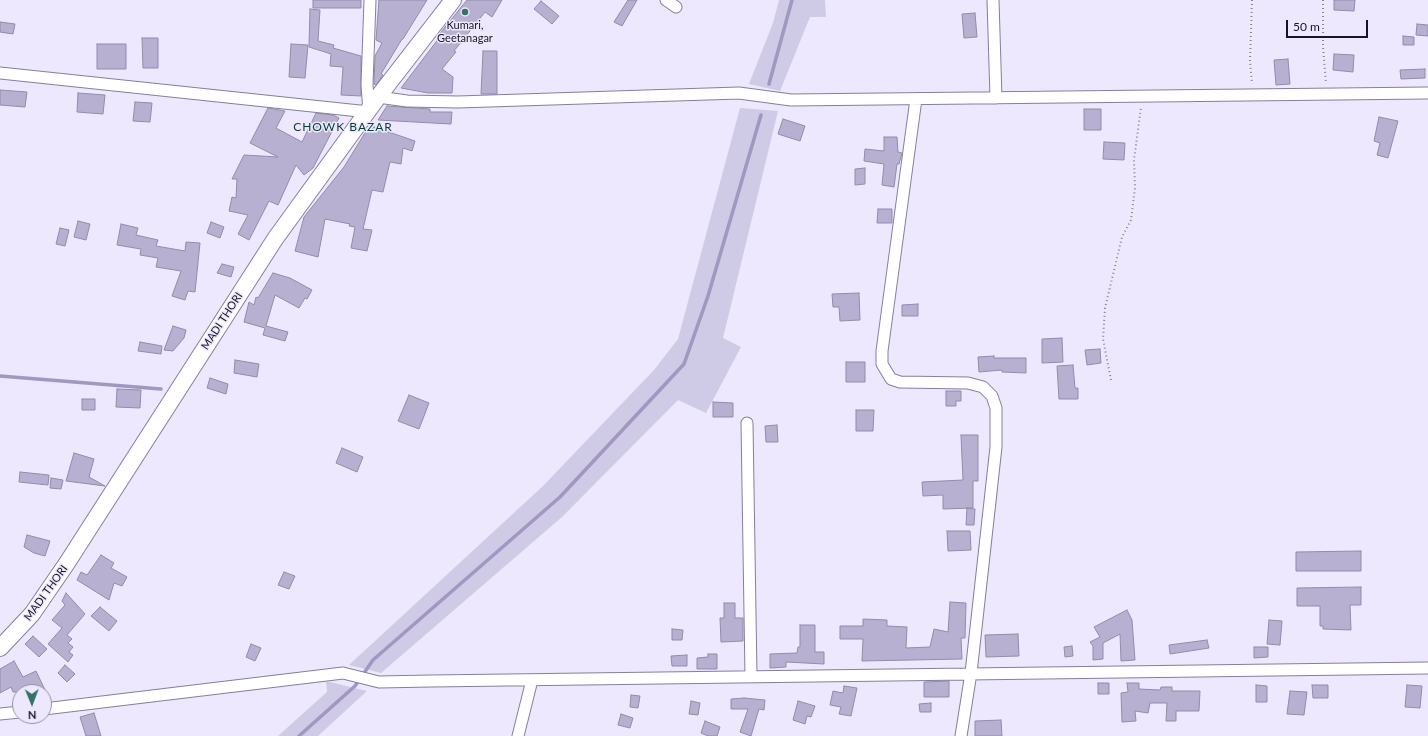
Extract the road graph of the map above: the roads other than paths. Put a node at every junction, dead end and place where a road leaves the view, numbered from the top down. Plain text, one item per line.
1 (370, 0) edge
2 (453, 0) edge
3 (666, 0) edge
4 (993, 0) edge
5 (676, 7) dead end
6 (0, 73) edge
7 (1428, 93) edge
8 (378, 97) junction
9 (996, 98) junction
10 (916, 99) junction
11 (369, 112) junction
12 (747, 423) dead end
13 (0, 648) edge
14 (1428, 668) edge
15 (971, 673) junction
16 (751, 677) junction
17 (532, 680) junction
18 (52, 708) edge
19 (12, 713) edge
20 (0, 714) edge
21 (518, 736) edge
22 (961, 736) edge

1 - 11 street
2 - 8 main road, MADI THORI
3 - 5 street
4 - 9 street
6 - 11 street
7 - 9 street
8 - 10 street
8 - 11 main road, MADI THORI
9 - 10 street
10 - 15 street
11 - 13 main road, MADI THORI
12 - 16 street
14 - 15 street
15 - 16 street
15 - 22 street
16 - 17 street
17 - 18 street
17 - 21 street
19 - 20 street

